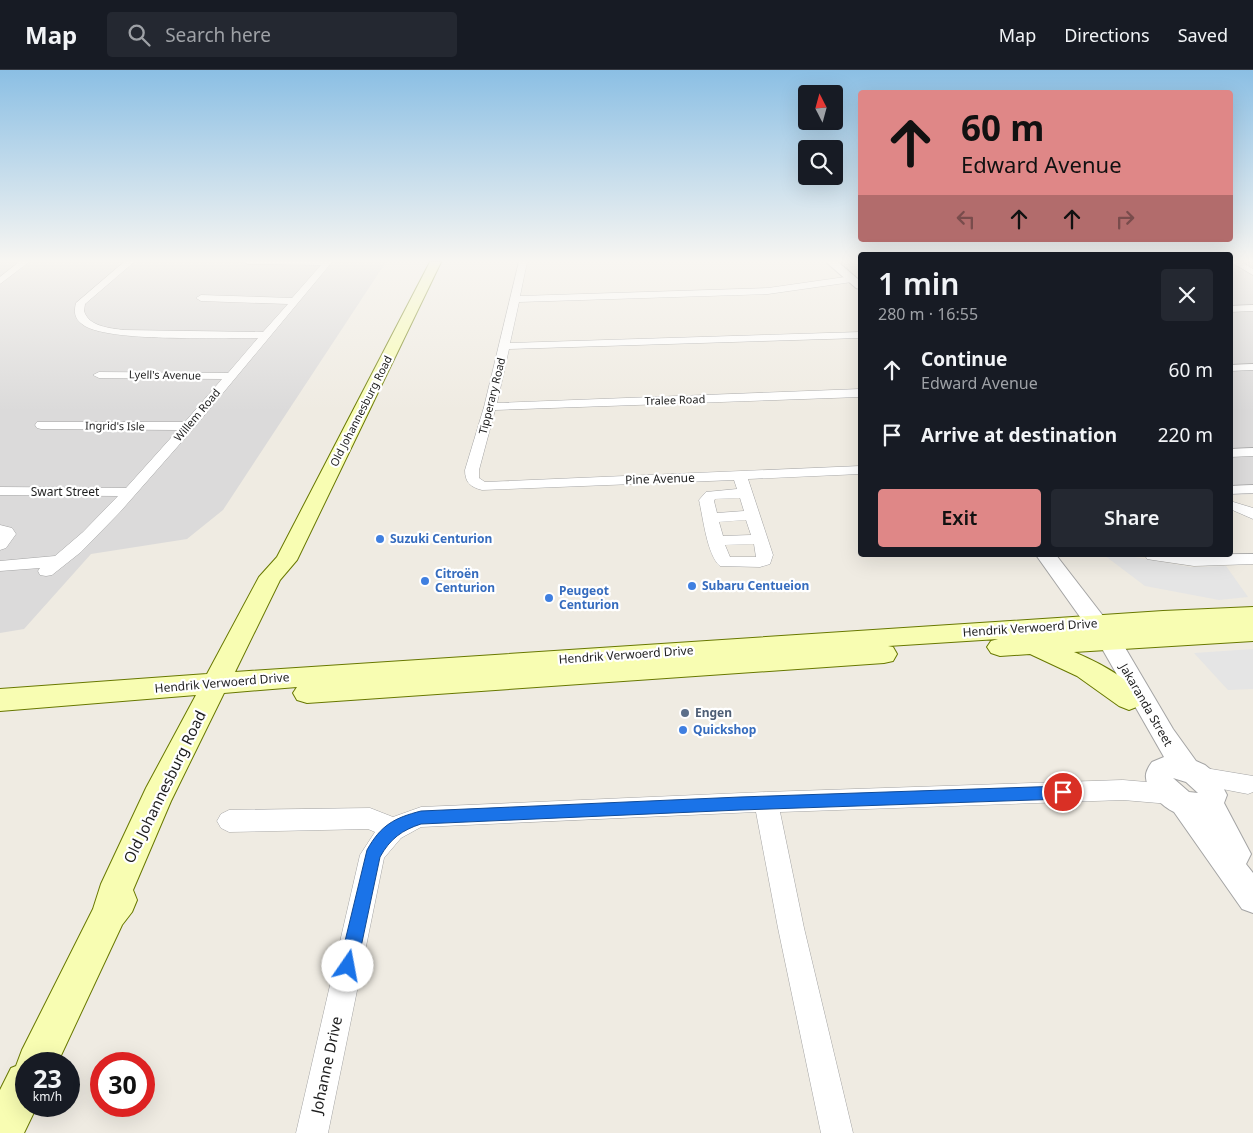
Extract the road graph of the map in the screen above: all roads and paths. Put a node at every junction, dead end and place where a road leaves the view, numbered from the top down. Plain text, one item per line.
1 (79, 312) edge
2 (286, 312) edge
3 (411, 312) edge
4 (511, 312) edge
5 (265, 335) junction
6 (858, 335) edge
7 (504, 346) junction
8 (1253, 367) edge
9 (1233, 368) edge
10 (99, 374) dead end
11 (231, 376) junction
12 (858, 393) edge
13 (490, 407) junction
14 (41, 425) dead end
15 (188, 426) junction
16 (1253, 452) edge
17 (1233, 453) edge
18 (472, 470) joint
19 (858, 470) edge
20 (740, 475) junction
21 (1253, 489) edge
22 (1233, 490) edge
23 (0, 491) edge
24 (129, 492) junction
25 (746, 493) junction
26 (1233, 506) edge
27 (1253, 514) edge
28 (752, 515) junction
29 (710, 518) junction
30 (0, 530) edge
31 (761, 539) junction
32 (716, 541) junction
33 (0, 545) edge
34 (1032, 557) edge
35 (1041, 557) edge
36 (1047, 557) edge
37 (1167, 557) edge
38 (1253, 559) edge
39 (0, 566) edge
40 (1051, 583) junction
41 (1253, 606) edge
42 (1253, 616) edge
43 (1163, 619) junction
44 (1095, 632) junction
45 (1253, 632) edge
46 (1026, 645) junction
47 (220, 691) junction
48 (1129, 699) junction
49 (0, 700) edge
50 (0, 713) edge
51 (1251, 784) edge
52 (1186, 785) junction
53 (766, 802) junction
54 (229, 821) dead end
55 (393, 829) junction
56 (1253, 880) edge
57 (1253, 898) edge
58 (42, 1052) edge
59 (15, 1105) edge
60 (1, 1133) edge
61 (312, 1133) edge
62 (837, 1133) edge

1 - 5 street
2 - 5 street, Willem Road
3 - 47 main road, Old Johannesburg Road
4 - 7 street, Tipperary Road
5 - 11 street, Willem Road
6 - 7 street
7 - 13 street, Tipperary Road
8 - 9 street
10 - 11 street, Lyell's Avenue
11 - 15 street, Willem Road
12 - 13 street, Tralee Road
13 - 18 street, Tipperary Road
14 - 15 street, Ingrid's Isle
15 - 24 street, Willem Road
16 - 17 street
18 - 20 street, Pine Avenue
19 - 20 street, Pine Avenue
20 - 25 street
21 - 22 street
23 - 24 street, Swart Street
24 - 39 street, Willem Road
25 - 28 street
25 - 29 street
26 - 27 street
28 - 29 street
28 - 31 street
29 - 32 street
30 - 33 street
31 - 32 street
31 - 32 street
34 - 40 street
35 - 40 street
36 - 44 street
37 - 38 street
40 - 44 street
41 - 43 main road
42 - 43 main road, Hendrik Verwoerd Drive
43 - 44 main road, Hendrik Verwoerd Drive
44 - 45 main road, Hendrik Verwoerd Drive
44 - 46 main road, Hendrik Verwoerd Drive
44 - 47 main road, Hendrik Verwoerd Drive
44 - 48 street, Jakaranda Street
44 - 52 street, Jakaranda Street
46 - 47 main road, Hendrik Verwoerd Drive
46 - 48 main road
47 - 49 main road, Hendrik Verwoerd Drive
47 - 50 main road, Hendrik Verwoerd Drive
47 - 58 main road, Old Johannesburg Road
48 - 52 street, Jakaranda Street
51 - 52 street, Johanne Drive
52 - 53 street, Johanne Drive
52 - 56 street, Jakaranda Street
52 - 57 street, Jakaranda Street
53 - 55 street, Johanne Drive
53 - 62 street
54 - 55 street
55 - 61 street, Johanne Drive
59 - 60 main road

